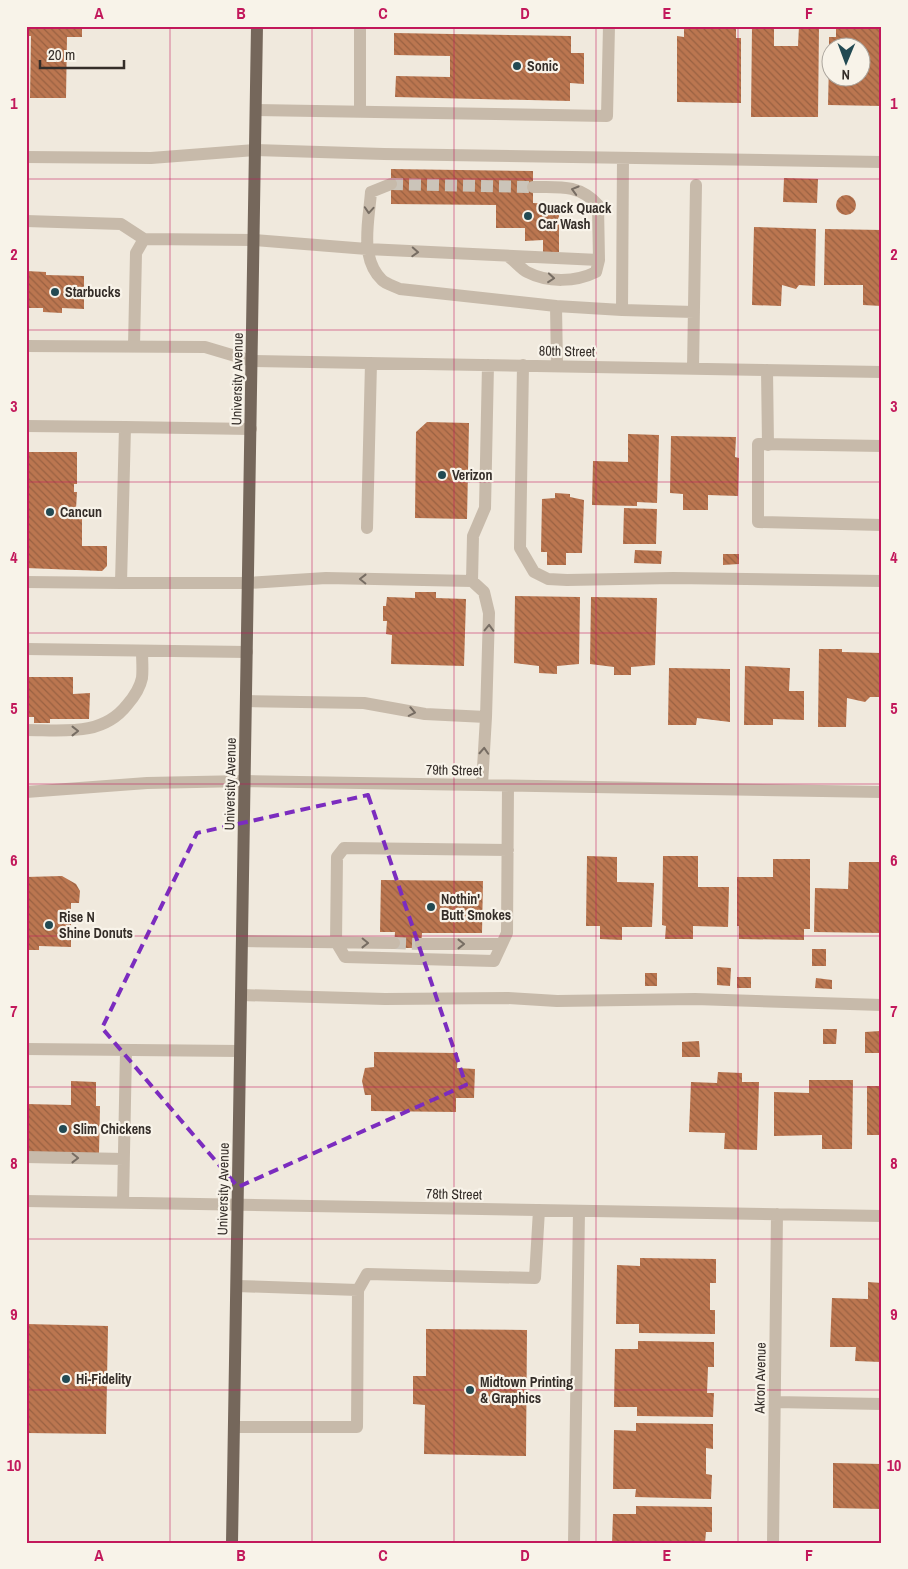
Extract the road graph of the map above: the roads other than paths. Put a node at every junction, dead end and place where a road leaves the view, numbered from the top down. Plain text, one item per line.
1 (257, 26) edge
2 (360, 26) edge
3 (608, 26) edge
4 (256, 110) junction
5 (360, 112) junction
6 (255, 150) junction
7 (26, 157) edge
8 (623, 158) junction
9 (882, 162) edge
10 (391, 184) tunnel mouth
11 (696, 185) dead end
12 (533, 187) tunnel mouth
13 (26, 221) edge
14 (144, 239) junction
15 (254, 240) junction
16 (366, 249) junction
17 (509, 256) junction
18 (599, 260) junction
19 (556, 306) junction
20 (622, 310) junction
21 (694, 312) junction
22 (26, 346) edge
23 (134, 346) junction
24 (252, 361) junction
25 (371, 363) junction
26 (488, 365) junction
27 (523, 366) junction
28 (557, 366) junction
29 (693, 368) junction
30 (767, 370) junction
31 (882, 372) edge
32 (26, 426) edge
33 (125, 427) junction
34 (251, 429) junction
35 (768, 444) junction
36 (882, 446) edge
37 (882, 526) edge
38 (367, 528) dead end
39 (472, 581) junction
40 (882, 581) edge
41 (26, 582) edge
42 (121, 583) junction
43 (248, 583) junction
44 (26, 649) edge
45 (142, 651) junction
46 (247, 652) junction
47 (246, 701) junction
48 (486, 717) junction
49 (26, 730) edge
50 (245, 781) junction
51 (482, 785) junction
52 (508, 786) junction
53 (26, 792) edge
54 (882, 792) edge
55 (508, 850) junction
56 (242, 941) junction
57 (336, 942) junction
58 (394, 943) tunnel mouth
59 (421, 944) tunnel mouth
60 (500, 944) junction
61 (241, 995) junction
62 (882, 1005) edge
63 (26, 1050) edge
64 (126, 1050) junction
65 (240, 1051) junction
66 (26, 1157) edge
67 (124, 1159) junction
68 (26, 1201) edge
69 (123, 1203) junction
70 (238, 1205) junction
71 (539, 1210) junction
72 (579, 1211) junction
73 (777, 1214) junction
74 (882, 1216) edge
75 (237, 1286) junction
76 (358, 1290) junction
77 (775, 1402) junction
78 (882, 1404) edge
79 (234, 1427) junction
80 (232, 1543) edge
81 (574, 1543) edge
82 (773, 1543) edge

1 - 4 main road, University Avenue
2 - 5 street
3 - 5 street
4 - 5 street
4 - 6 main road, University Avenue
6 - 7 street
6 - 8 street
6 - 15 main road, University Avenue
8 - 9 street
8 - 20 street
10 -> 16 street
11 - 21 street
18 -> 12 street
13 - 14 street
14 - 15 street
14 - 23 street
15 - 16 street
15 - 24 main road, University Avenue
16 -> 17 street
16 - 19 street
17 - 18 street
17 -> 18 street
19 - 20 street
19 - 28 street
20 - 21 street
21 - 29 street
22 - 23 street, 80th Street
23 - 24 street, 80th Street
24 - 25 street, 80th Street
24 - 34 main road, University Avenue
25 - 26 street, 80th Street
25 - 38 street
26 - 27 street, 80th Street
26 - 39 street
27 - 28 street, 80th Street
27 - 40 street
28 - 29 street, 80th Street
29 - 30 street, 80th Street
30 - 31 street, 80th Street
30 - 35 street
32 - 33 street
33 - 34 street
33 - 42 street
34 - 43 main road, University Avenue
35 - 36 street
35 - 37 street
39 -> 43 street
48 -> 39 street
41 - 42 street
42 - 43 street
43 - 46 main road, University Avenue
44 - 45 street
45 - 46 street
49 -> 45 street
46 - 47 main road, University Avenue
47 -> 48 street
47 - 50 main road, University Avenue
51 -> 48 street
50 - 51 street, 79th Street
50 - 53 street, 79th Street
50 - 56 main road, University Avenue
51 - 52 street, 79th Street
52 - 54 street, 79th Street
52 - 55 street
55 - 57 street
55 - 60 street
56 - 57 street
56 - 61 main road, University Avenue
57 -> 58 street
57 - 60 street
59 -> 60 street
61 - 62 street
61 - 65 main road, University Avenue
63 - 64 street
64 - 65 street
64 - 67 street
65 - 70 main road, University Avenue
66 -> 67 street
67 - 69 street
68 - 69 street, 78th Street
69 - 70 street, 78th Street
70 - 71 street, 78th Street
70 - 75 main road, University Avenue
71 - 72 street, 78th Street
71 - 76 street
72 - 73 street, 78th Street
72 - 81 street
73 - 74 street, 78th Street
73 - 77 street, Akron Avenue
75 - 76 street
75 - 79 main road, University Avenue
76 - 79 street
77 - 78 street
77 - 82 street, Akron Avenue
79 - 80 main road, University Avenue

